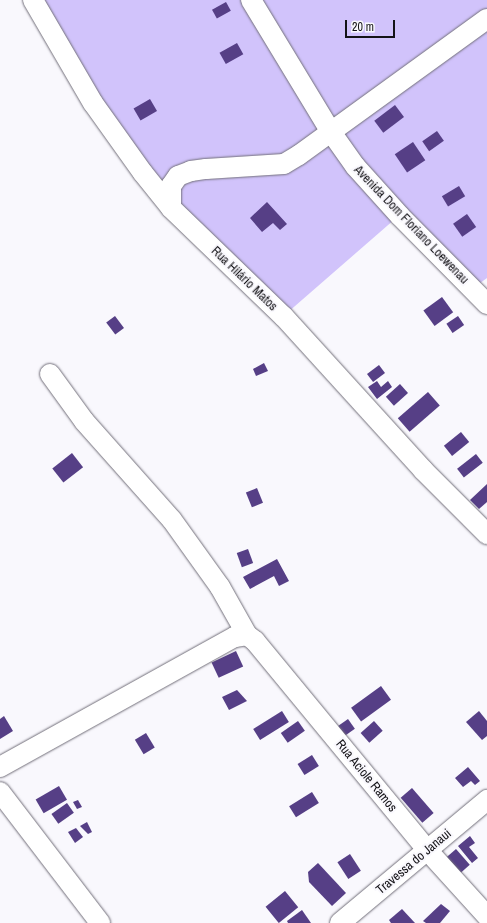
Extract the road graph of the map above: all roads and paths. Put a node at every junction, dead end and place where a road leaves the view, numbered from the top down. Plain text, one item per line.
1 (33, 0) edge
2 (251, 0) edge
3 (487, 19) edge
4 (331, 132) junction
5 (171, 208) junction
6 (487, 304) edge
7 (50, 374) dead end
8 (487, 534) edge
9 (246, 635) junction
10 (0, 767) edge
11 (0, 792) edge
12 (487, 800) edge
13 (428, 851) junction
14 (487, 916) edge
15 (100, 923) edge
16 (340, 923) edge

1 - 5 street, Rua Hilário Matos
2 - 4 street, Avenida Dom Floriano Loewenau
3 - 4 street
4 - 5 street
4 - 6 street, Avenida Dom Floriano Loewenau
5 - 8 street, Rua Hilário Matos
7 - 9 street
9 - 10 street
9 - 13 street, Rua Aciole Ramos
11 - 15 street
12 - 13 street, Travessa do Janaui
13 - 14 street, Rua Aciole Ramos
13 - 16 street, Travessa do Janaui

